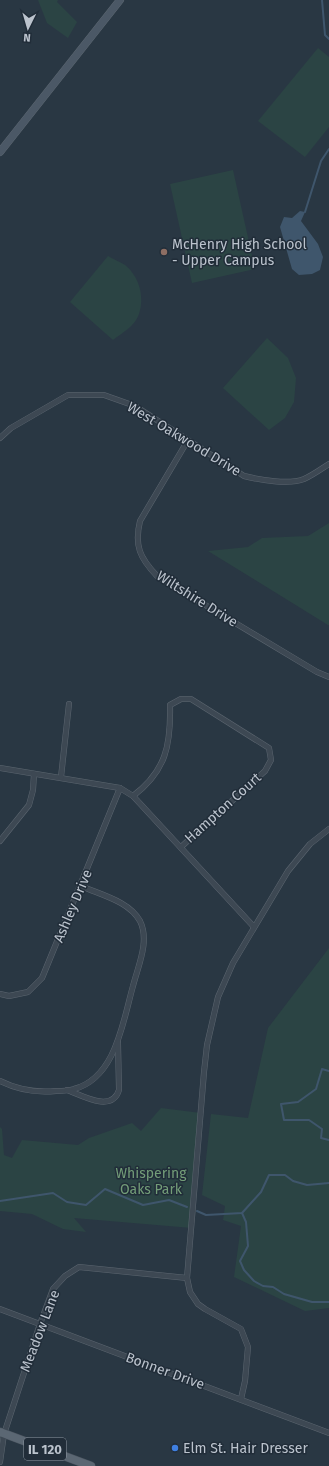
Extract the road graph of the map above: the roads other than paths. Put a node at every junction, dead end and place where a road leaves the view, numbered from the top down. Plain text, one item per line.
1 (120, 0) edge
2 (0, 152) edge
3 (0, 438) edge
4 (188, 440) junction
5 (329, 464) edge
6 (329, 677) edge
7 (69, 704) dead end
8 (0, 768) edge
9 (34, 774) junction
10 (61, 777) junction
11 (120, 788) junction
12 (133, 796) junction
13 (329, 829) edge
14 (0, 841) edge
15 (181, 847) junction
16 (81, 886) junction
17 (254, 927) junction
18 (0, 994) edge
19 (118, 1042) junction
20 (0, 1081) edge
21 (67, 1090) junction
22 (187, 1278) junction
23 (0, 1309) edge
24 (40, 1324) junction
25 (241, 1399) junction
26 (2, 1433) edge
27 (329, 1433) edge
28 (0, 1462) edge
29 (91, 1466) edge

1 - 2 street
3 - 4 street, West Oakwood Drive
4 - 5 street, West Oakwood Drive
4 - 6 street, Wiltshire Drive
7 - 10 street
8 - 9 street
9 - 10 street
9 - 14 street
10 - 11 street
11 - 12 street
11 - 16 street, Ashley Drive
12 - 15 street
12 - 15 street, Hampton Court
13 - 17 street
15 - 17 street
16 - 18 street, Ashley Drive
16 - 19 street
17 - 22 street
19 - 21 street
19 - 21 street
20 - 21 street
22 - 24 street, Meadow Lane
22 - 25 street
23 - 24 street, Bonner Drive
24 - 25 street, Bonner Drive
24 - 26 street, Meadow Lane
25 - 27 street, Bonner Drive
26 - 28 street, Meadow Lane
26 - 29 main road, IL 120

